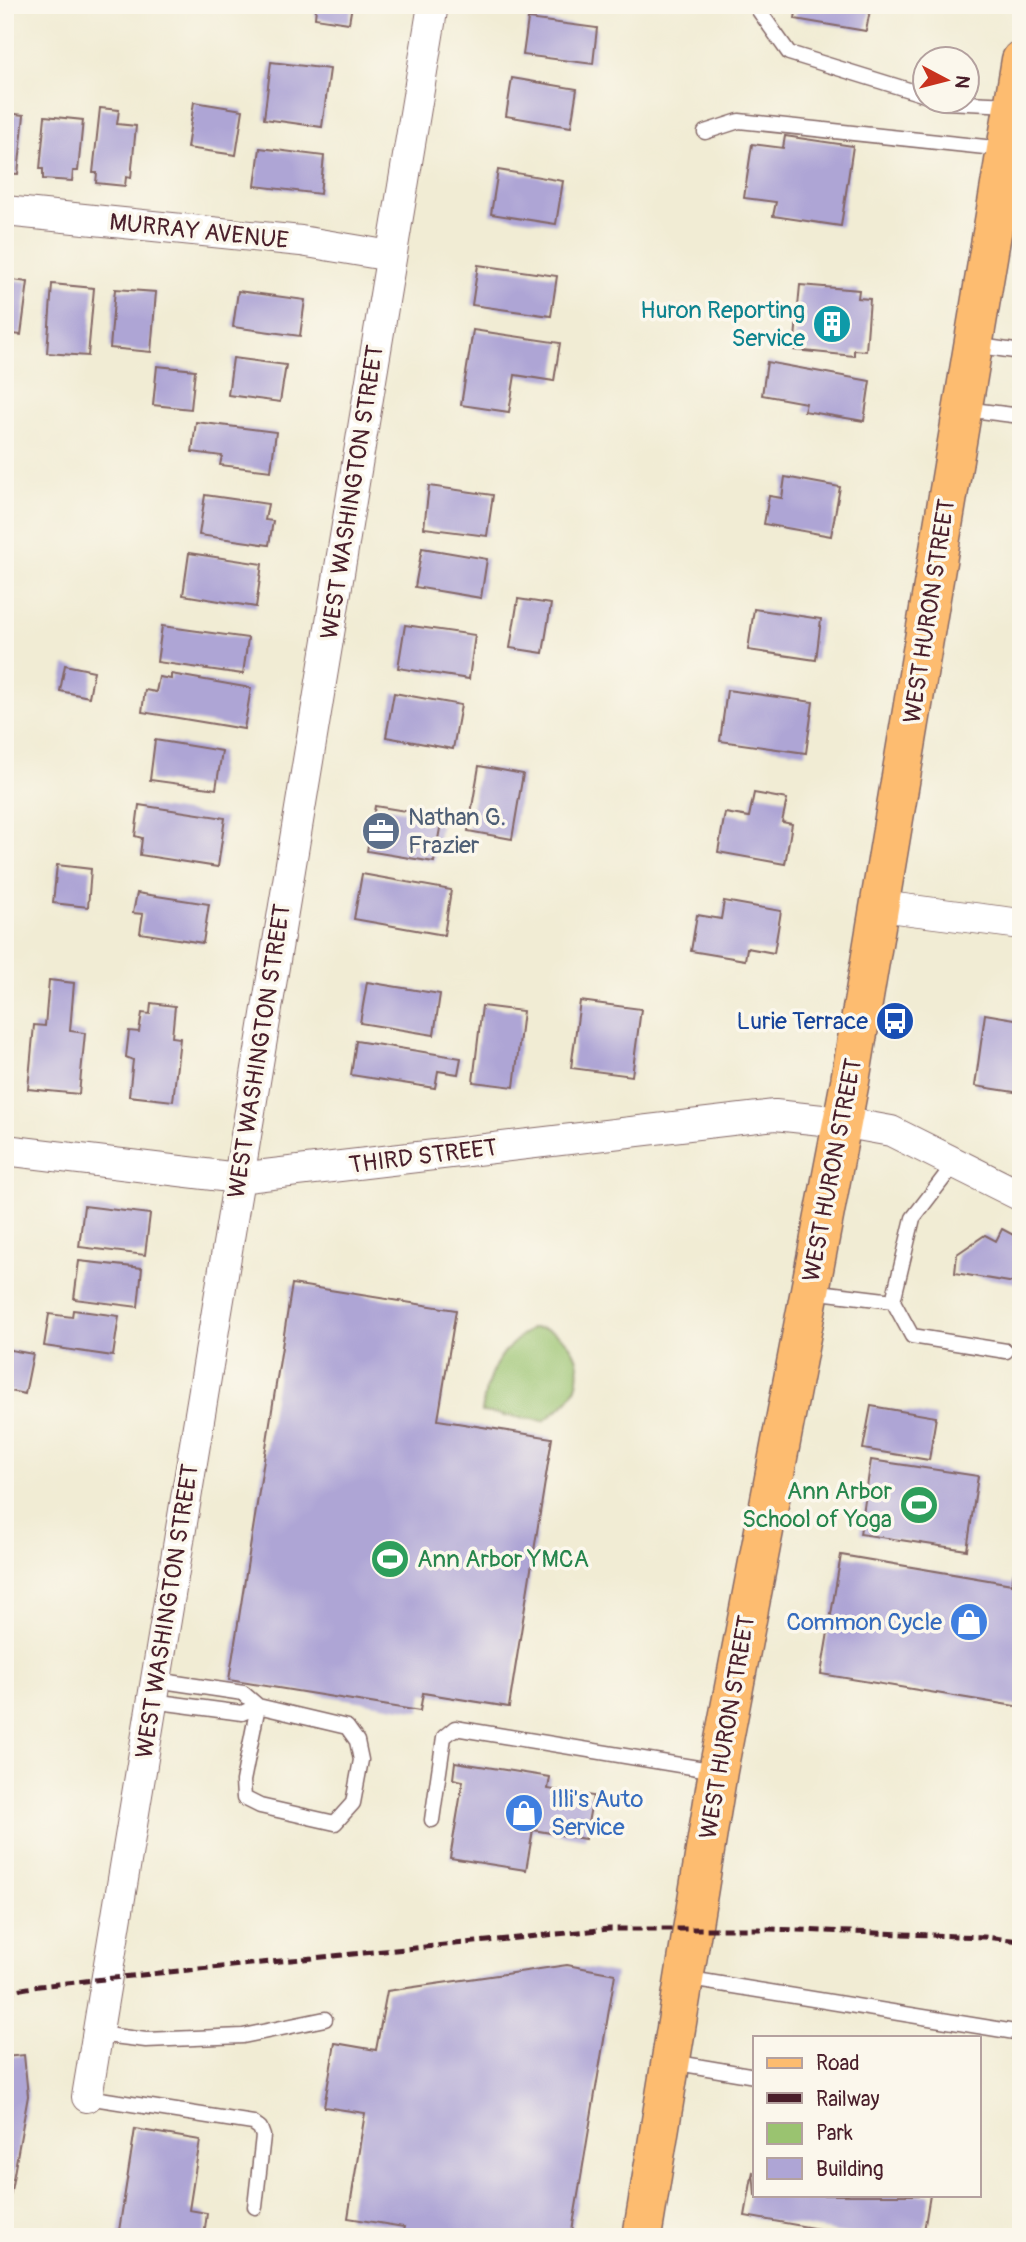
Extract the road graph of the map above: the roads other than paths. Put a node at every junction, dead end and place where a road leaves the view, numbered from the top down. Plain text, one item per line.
1 (433, 5) edge
2 (755, 5) edge
3 (1021, 60) edge
4 (911, 91) edge
5 (981, 104) edge
6 (1013, 105) junction
7 (705, 132) dead end
8 (1005, 149) junction
9 (1006, 202) edge
10 (5, 211) edge
11 (391, 256) junction
12 (973, 345) junction
13 (1021, 352) edge
14 (963, 408) junction
15 (1021, 416) edge
16 (880, 906) junction
17 (1021, 925) edge
18 (841, 1122) junction
19 (5, 1150) edge
20 (955, 1163) junction
21 (238, 1178) junction
22 (1021, 1196) edge
23 (809, 1291) junction
24 (893, 1301) junction
25 (1006, 1352) dead end
26 (154, 1691) junction
27 (258, 1706) junction
28 (718, 1771) junction
29 (432, 1820) dead end
30 (683, 1978) junction
31 (325, 2019) dead end
32 (1021, 2033) edge
33 (97, 2034) junction
34 (671, 2062) junction
35 (753, 2077) edge
36 (86, 2097) joint
37 (255, 2207) dead end
38 (642, 2237) edge

1 - 11 street, WEST WASHINGTON STREET
2 - 4 lane
3 - 6 main road, WEST HURON STREET
5 - 6 lane
6 - 8 main road, WEST HURON STREET
7 - 8 lane
8 - 9 main road, WEST HURON STREET
9 - 12 main road, WEST HURON STREET
10 - 11 street, MURRAY AVENUE
11 - 21 street, WEST WASHINGTON STREET
12 - 13 lane
12 - 14 main road, WEST HURON STREET
14 - 15 lane
14 - 16 main road, WEST HURON STREET
16 - 17 street
16 - 18 main road, WEST HURON STREET
18 - 20 street, THIRD STREET
18 - 21 street, THIRD STREET
18 - 23 main road, WEST HURON STREET
19 - 21 street, THIRD STREET
20 - 22 street, THIRD STREET
20 - 24 lane
21 - 26 street, WEST WASHINGTON STREET
23 - 24 lane
23 - 28 main road, WEST HURON STREET
24 - 25 lane
26 - 27 lane
26 - 27 lane
26 - 33 street, WEST WASHINGTON STREET
27 - 27 lane
28 - 29 lane
28 - 30 main road, WEST HURON STREET
30 - 32 lane
30 - 34 main road, WEST HURON STREET
31 - 33 lane
33 - 36 street, WEST WASHINGTON STREET
34 - 35 lane
34 - 38 main road, WEST HURON STREET
36 - 37 lane

